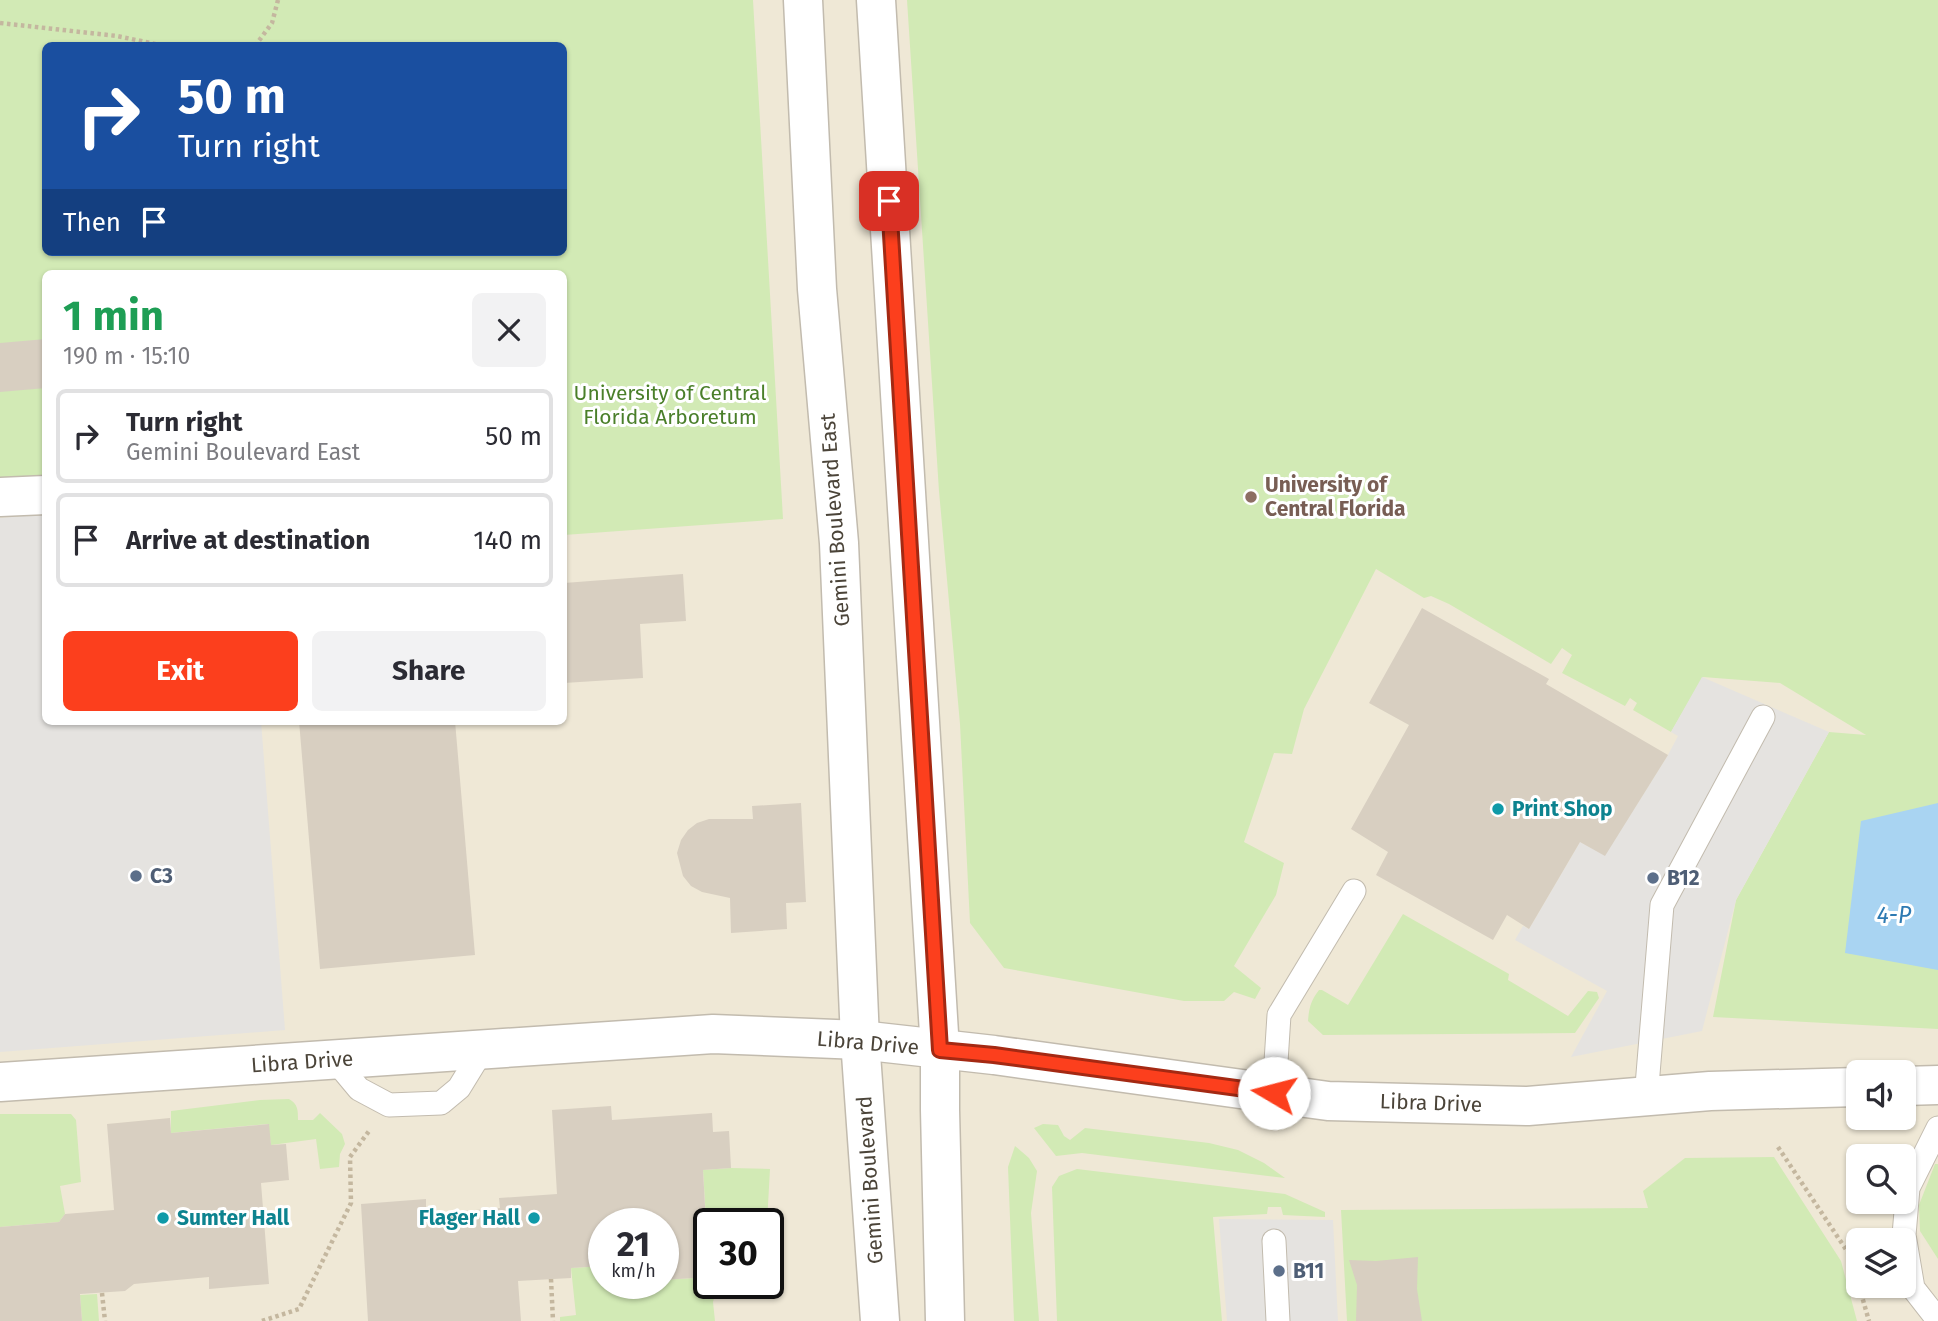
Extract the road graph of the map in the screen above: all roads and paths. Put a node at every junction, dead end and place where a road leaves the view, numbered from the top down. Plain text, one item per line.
1 (278, 0) edge
2 (803, 0) edge
3 (876, 0) edge
4 (0, 23) edge
5 (146, 42) edge
6 (258, 42) edge
7 (42, 495) edge
8 (0, 497) edge
9 (1763, 717) dead end
10 (1354, 891) dead end
11 (860, 1040) junction
12 (483, 1049) junction
13 (940, 1050) junction
14 (334, 1059) junction
15 (0, 1082) edge
16 (1938, 1085) edge
17 (1916, 1086) edge
18 (1846, 1087) edge
19 (1274, 1093) junction
20 (1646, 1098) junction
21 (389, 1105) junction
22 (1938, 1128) edge
23 (1779, 1147) dead end
24 (1274, 1241) dead end
25 (1846, 1249) edge
26 (551, 1279) dead end
27 (102, 1293) dead end
28 (1863, 1298) edge
29 (1938, 1320) edge
30 (105, 1321) edge
31 (261, 1321) edge
32 (553, 1321) edge
33 (880, 1321) edge
34 (945, 1321) edge
35 (1278, 1321) edge
36 (1869, 1321) edge

1 - 6 path
2 - 11 street, Gemini Boulevard East
3 - 13 street
4 - 5 path
7 - 8 street
9 - 20 lane
10 - 19 lane
11 - 12 street, Libra Drive
11 - 13 street, Libra Drive
11 - 33 street, Gemini Boulevard
12 - 14 street, Libra Drive
12 - 21 lane
13 - 19 street, Libra Drive
13 - 34 street
14 - 15 street, Libra Drive
14 - 21 lane
16 - 17 street
18 - 20 street, Libra Drive
19 - 20 street, Libra Drive
21 - 31 path
22 - 29 lane
23 - 25 path
24 - 35 lane
26 - 32 path
27 - 30 path
28 - 36 path

